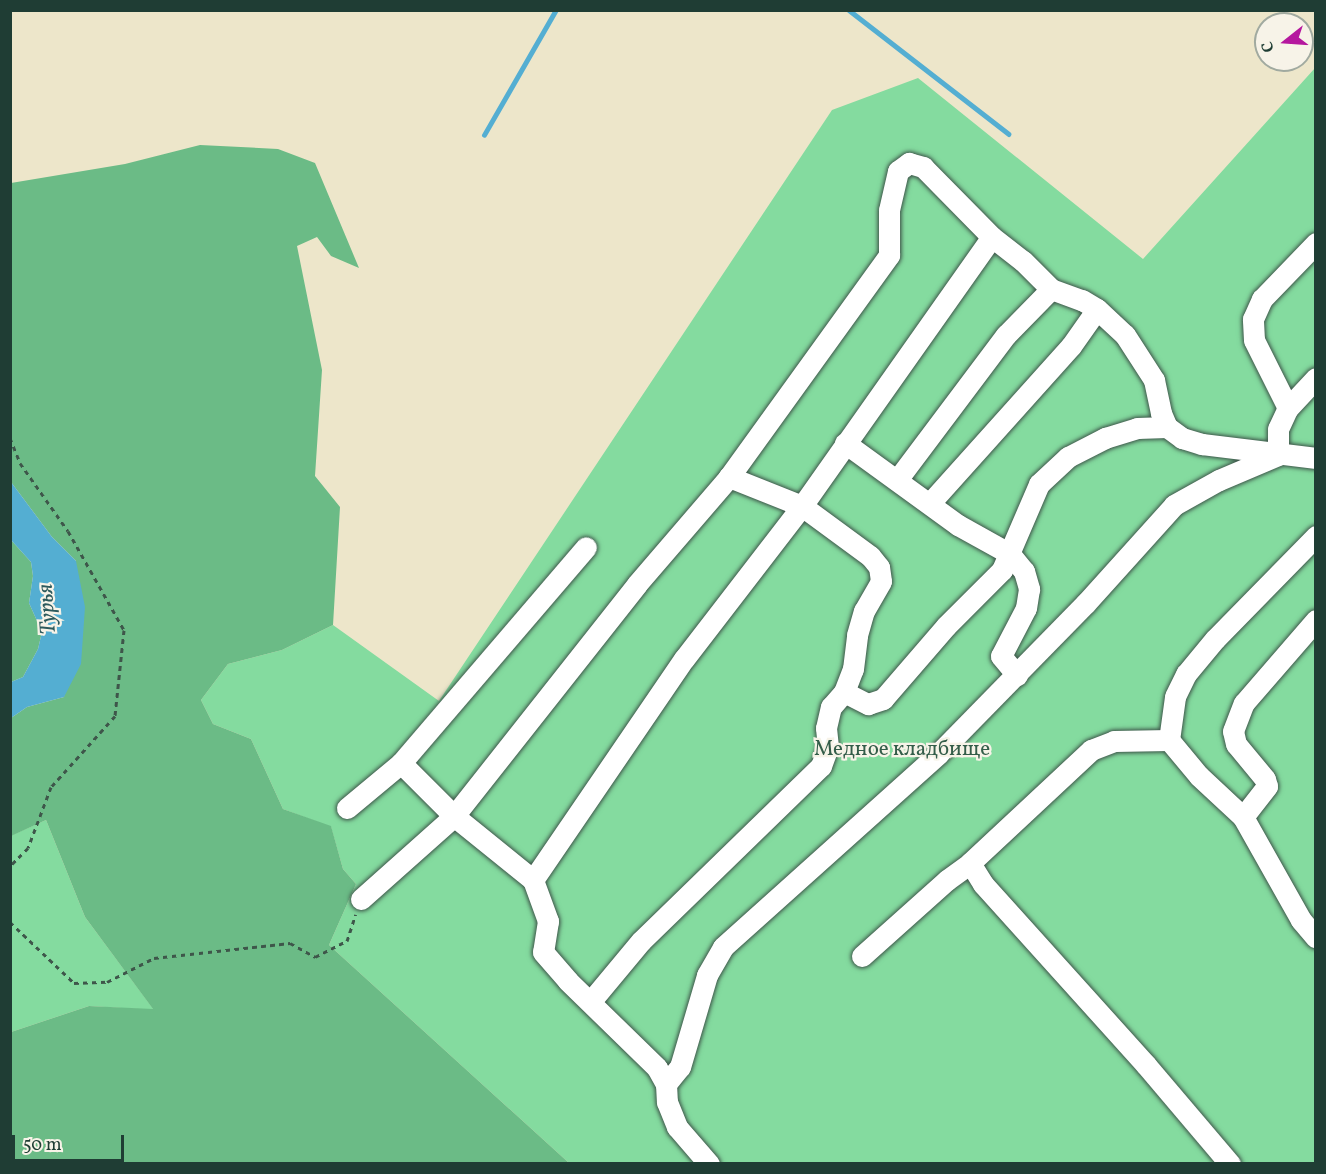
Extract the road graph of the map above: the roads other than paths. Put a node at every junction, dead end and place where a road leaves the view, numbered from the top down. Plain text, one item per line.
1 (992, 237) junction
2 (1316, 243) edge
3 (1051, 289) junction
4 (1096, 309) junction
5 (1316, 378) edge
6 (1288, 408) junction
7 (1167, 427) junction
8 (845, 443) junction
9 (1278, 455) junction
10 (1316, 458) edge
11 (729, 477) junction
12 (897, 480) junction
13 (930, 503) junction
14 (802, 506) junction
15 (1316, 536) edge
16 (586, 547) dead end
17 (1010, 554) junction
18 (1316, 620) edge
19 (1017, 675) junction
20 (843, 692) junction
21 (1170, 740) junction
22 (401, 763) junction
23 (347, 808) dead end
24 (454, 816) junction
25 (1243, 817) junction
26 (970, 863) junction
27 (533, 880) junction
28 (361, 899) road end
29 (1316, 938) edge
30 (862, 956) dead end
31 (591, 1001) junction
32 (666, 1084) junction
33 (709, 1164) edge
34 (1230, 1164) edge

1 - 3 street
1 - 8 street
1 - 11 street
2 - 6 street
3 - 4 street
3 - 12 street
4 - 7 street
4 - 13 street
5 - 6 street
6 - 9 street
7 - 9 street
7 - 17 street
8 - 12 street
8 - 14 street
9 - 10 street
9 - 19 street
11 - 14 street
11 - 24 street
12 - 13 street
13 - 17 street
14 - 20 street
14 - 27 street
15 - 21 street
16 - 22 street
17 - 19 street
17 - 20 street
18 - 25 street
19 - 32 street
20 - 31 street
21 - 25 street
21 - 26 street
22 - 23 street
22 - 24 street
24 - 27 street
24 - 28 street
25 - 29 street
26 - 30 street
26 - 34 street
27 - 31 street
31 - 32 street
32 - 33 street

